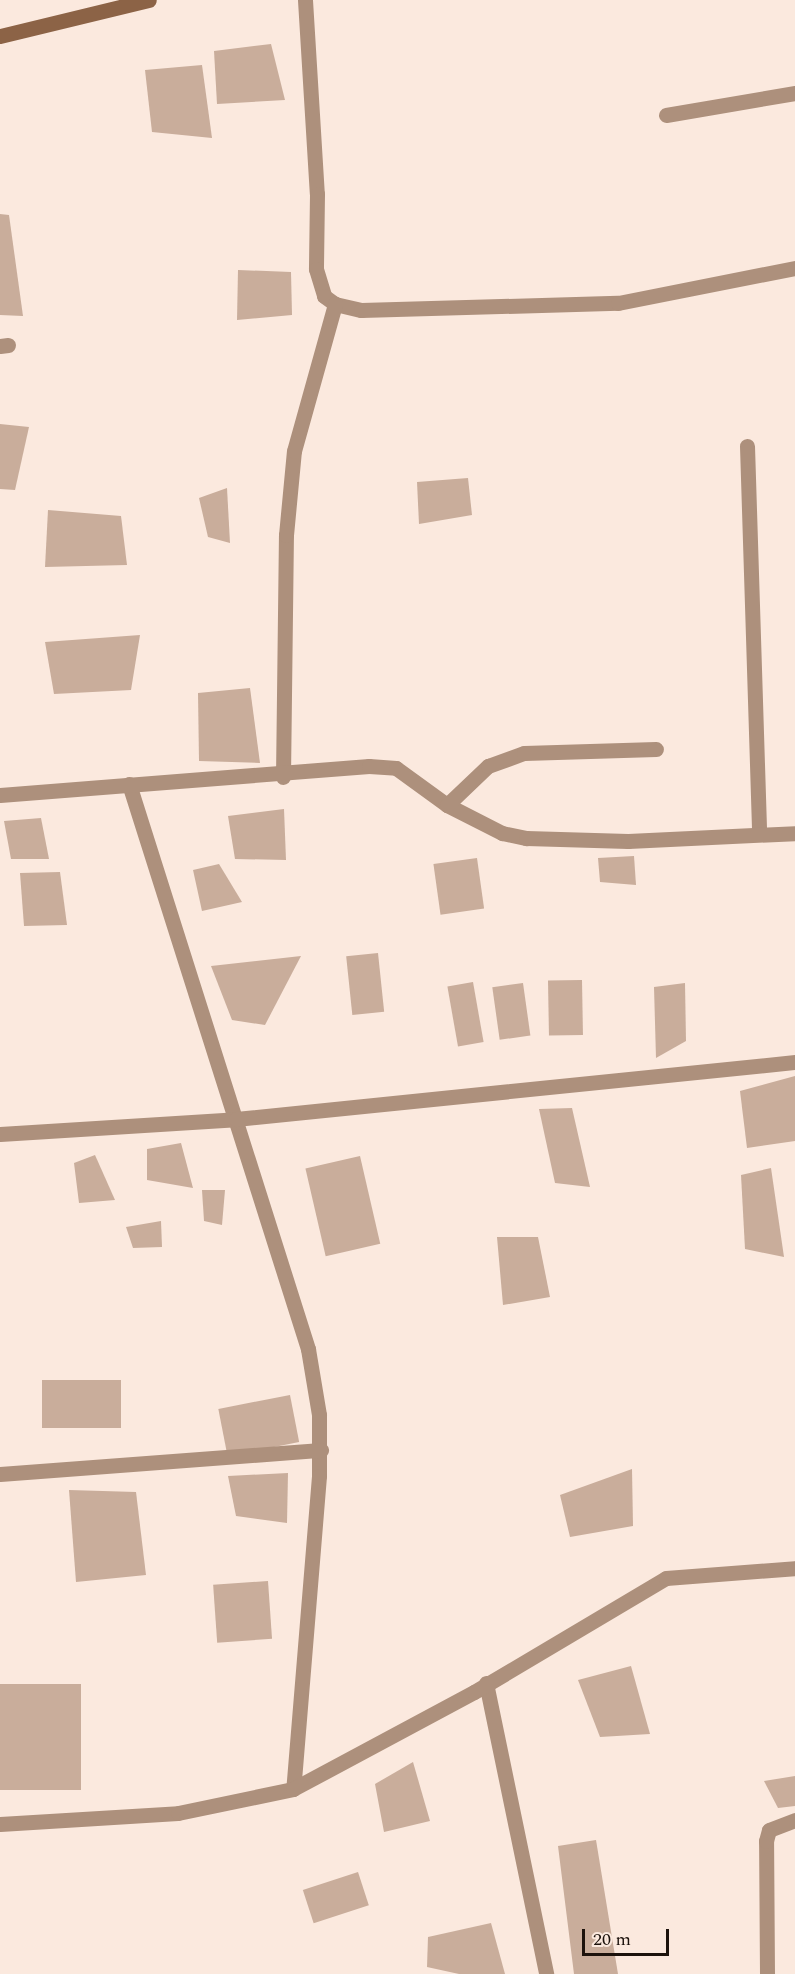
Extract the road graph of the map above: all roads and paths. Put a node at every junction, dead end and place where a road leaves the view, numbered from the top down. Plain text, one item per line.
1 (149, 0) edge
2 (305, 0) edge
3 (0, 36) edge
4 (795, 93) edge
5 (666, 115) dead end
6 (795, 268) edge
7 (334, 304) junction
8 (747, 446) dead end
9 (656, 749) dead end
10 (283, 777) junction
11 (129, 784) junction
12 (0, 795) edge
13 (447, 805) junction
14 (795, 832) edge
15 (759, 834) junction
16 (795, 1062) edge
17 (236, 1119) junction
18 (0, 1134) edge
19 (321, 1450) junction
20 (0, 1474) edge
21 (795, 1568) edge
22 (486, 1683) junction
23 (293, 1789) junction
24 (795, 1820) edge
25 (0, 1824) edge
26 (546, 1974) edge
27 (767, 1974) edge

1 - 3 street
2 - 7 street
4 - 5 street
6 - 7 street
7 - 10 street
8 - 15 street
9 - 13 street
10 - 11 street
10 - 13 street
11 - 12 street
11 - 17 street
13 - 15 street
14 - 15 street
16 - 17 street
17 - 18 street
17 - 19 street
19 - 20 street
19 - 23 street
21 - 22 street
22 - 23 street
22 - 26 street
23 - 25 street
24 - 27 street

